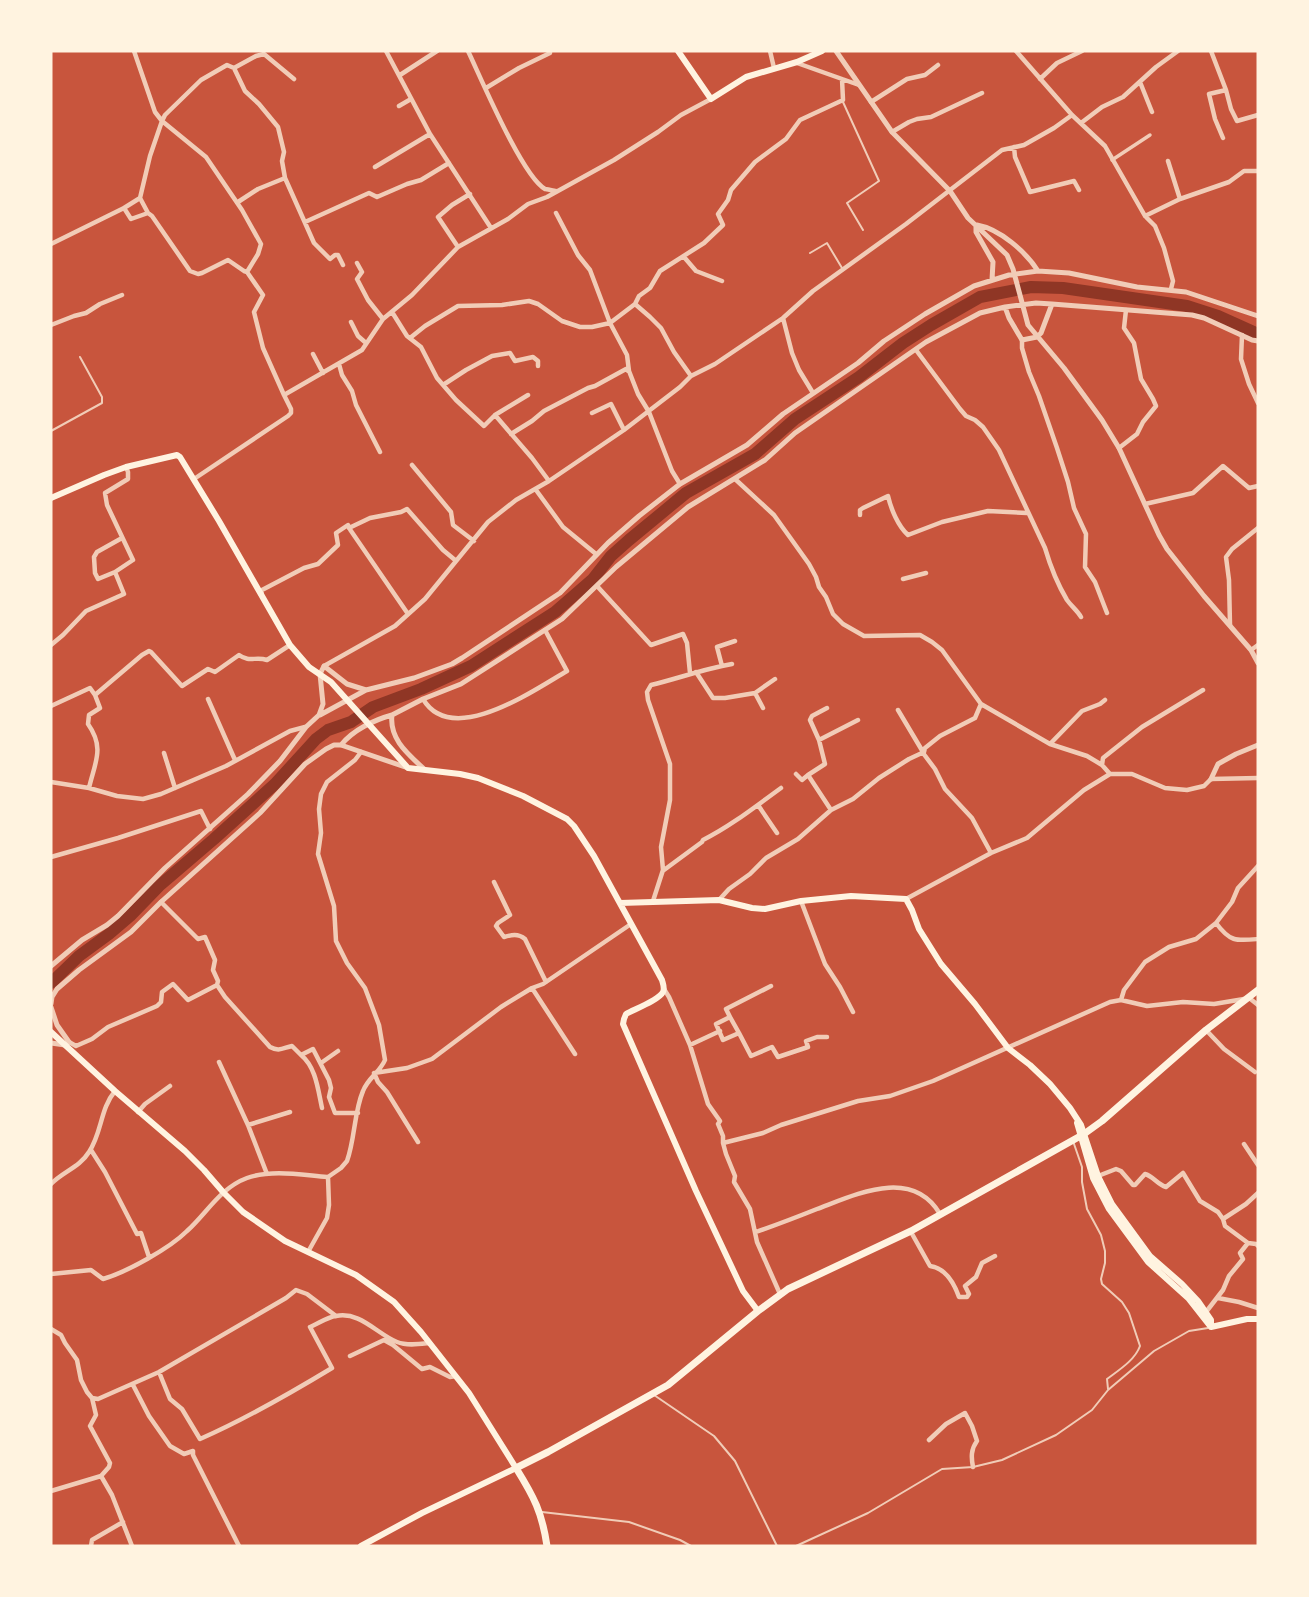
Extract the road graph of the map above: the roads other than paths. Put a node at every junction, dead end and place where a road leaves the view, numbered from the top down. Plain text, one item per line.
1 (134, 51) edge
2 (386, 51) edge
3 (438, 51) edge
4 (468, 51) edge
5 (678, 51) edge
6 (770, 51) edge
7 (822, 51) edge
8 (836, 51) edge
9 (1016, 51) edge
10 (1082, 51) edge
11 (1178, 51) edge
12 (1211, 51) edge
13 (550, 52) edge
14 (797, 62) junction
15 (939, 65) dead end
16 (234, 68) junction
17 (774, 68) junction
18 (400, 75) junction
19 (294, 79) dead end
20 (842, 79) junction
21 (1040, 79) junction
22 (1140, 82) junction
23 (859, 86) junction
24 (486, 88) junction
25 (1226, 90) junction
26 (982, 93) dead end
27 (411, 99) junction
28 (711, 99) junction
29 (843, 100) junction
30 (871, 102) junction
31 (399, 106) dead end
32 (1152, 113) dead end
33 (1072, 115) junction
34 (1258, 115) edge
35 (162, 121) junction
36 (1081, 123) junction
37 (892, 132) junction
38 (430, 134) junction
39 (1150, 135) dead end
40 (1223, 138) dead end
41 (1014, 147) junction
42 (1112, 160) junction
43 (1168, 161) dead end
44 (449, 163) junction
45 (375, 167) dead end
46 (1258, 171) edge
47 (285, 178) junction
48 (1079, 190) dead end
49 (556, 191) junction
50 (950, 191) junction
51 (470, 194) junction
52 (140, 198) junction
53 (1180, 199) junction
54 (237, 202) junction
55 (124, 208) junction
56 (148, 213) junction
57 (556, 213) dead end
58 (1145, 216) junction
59 (305, 222) junction
60 (976, 225) junction
61 (491, 228) junction
62 (863, 230) dead end
63 (51, 244) edge
64 (458, 247) junction
65 (810, 253) dead end
66 (684, 257) junction
67 (357, 263) dead end
68 (343, 265) dead end
69 (843, 269) junction
70 (1038, 271) junction
71 (247, 272) junction
72 (992, 280) junction
73 (722, 281) dead end
74 (1171, 289) junction
75 (122, 295) dead end
76 (635, 304) junction
77 (1052, 304) junction
78 (1005, 307) junction
79 (1126, 310) junction
80 (392, 312) junction
81 (1258, 316) edge
82 (783, 318) junction
83 (383, 319) junction
84 (351, 322) dead end
85 (610, 323) junction
86 (51, 325) edge
87 (1242, 335) junction
88 (1037, 337) junction
89 (410, 338) junction
90 (1022, 340) junction
91 (1258, 341) edge
92 (366, 344) junction
93 (916, 351) junction
94 (313, 354) dead end
95 (80, 357) dead end
96 (339, 364) junction
97 (538, 366) dead end
98 (629, 371) junction
99 (323, 373) junction
100 (691, 376) junction
101 (443, 385) junction
102 (813, 393) junction
103 (284, 394) junction
104 (528, 395) dead end
105 (1258, 403) edge
106 (649, 412) junction
107 (592, 413) dead end
108 (495, 415) junction
109 (624, 430) junction
110 (51, 431) edge
111 (511, 434) junction
112 (1119, 448) junction
113 (380, 452) dead end
114 (412, 465) dead end
115 (126, 467) junction
116 (194, 479) junction
117 (736, 479) junction
118 (550, 481) junction
119 (680, 484) junction
120 (1258, 486) edge
121 (536, 489) junction
122 (51, 498) edge
123 (1145, 504) junction
124 (1028, 513) junction
125 (860, 515) dead end
126 (1258, 527) edge
127 (349, 528) junction
128 (122, 538) junction
129 (474, 541) junction
130 (596, 554) junction
131 (455, 560) junction
132 (115, 572) junction
133 (926, 573) dead end
134 (903, 579) dead end
135 (597, 586) junction
136 (261, 595) junction
137 (1107, 613) dead end
138 (408, 614) junction
139 (1081, 617) dead end
140 (1230, 626) junction
141 (545, 630) junction
142 (735, 641) dead end
143 (51, 645) edge
144 (290, 645) junction
145 (1258, 645) edge
146 (1251, 650) junction
147 (1258, 663) edge
148 (732, 664) dead end
149 (324, 666) junction
150 (722, 666) junction
151 (693, 672) junction
152 (320, 674) junction
153 (775, 679) dead end
154 (366, 690) junction
155 (1203, 690) dead end
156 (755, 692) junction
157 (95, 695) junction
158 (208, 699) dead end
159 (423, 699) junction
160 (1105, 700) dead end
161 (981, 704) junction
162 (51, 706) edge
163 (763, 708) dead end
164 (827, 708) dead end
165 (898, 710) dead end
166 (319, 715) junction
167 (392, 715) junction
168 (858, 720) dead end
169 (306, 727) junction
170 (819, 740) junction
171 (1050, 744) junction
172 (341, 745) junction
173 (1258, 746) edge
174 (361, 752) junction
175 (164, 753) dead end
176 (923, 753) junction
177 (235, 760) junction
178 (1102, 765) junction
179 (408, 768) junction
180 (426, 771) junction
181 (796, 774) dead end
182 (1110, 774) junction
183 (807, 775) junction
184 (1258, 778) edge
185 (1211, 779) junction
186 (51, 783) edge
187 (89, 788) junction
188 (175, 788) junction
189 (781, 788) dead end
190 (758, 805) junction
191 (831, 810) junction
192 (210, 830) junction
193 (777, 833) dead end
194 (991, 853) junction
195 (51, 857) edge
196 (1258, 866) edge
197 (663, 870) junction
198 (494, 882) dead end
199 (719, 900) junction
200 (906, 900) junction
201 (653, 901) junction
202 (801, 901) junction
203 (161, 902) junction
204 (620, 903) junction
205 (1216, 923) junction
206 (631, 924) junction
207 (1258, 939) edge
208 (51, 966) edge
209 (546, 982) junction
210 (217, 985) junction
211 (771, 985) dead end
212 (532, 988) junction
213 (1258, 990) edge
214 (663, 991) junction
215 (51, 997) edge
216 (1246, 998) junction
217 (1121, 1000) junction
218 (1258, 1004) edge
219 (51, 1005) edge
220 (853, 1012) dead end
221 (730, 1017) junction
222 (1206, 1030) junction
223 (720, 1031) junction
224 (51, 1032) edge
225 (739, 1033) junction
226 (827, 1037) dead end
227 (51, 1043) edge
228 (67, 1043) junction
229 (690, 1045) junction
230 (1008, 1048) junction
231 (338, 1051) dead end
232 (575, 1054) dead end
233 (301, 1055) junction
234 (219, 1062) dead end
235 (321, 1063) junction
236 (1255, 1072) dead end
237 (374, 1073) junction
238 (170, 1086) dead end
239 (115, 1091) junction
240 (321, 1108) dead end
241 (138, 1112) junction
242 (289, 1112) dead end
243 (358, 1113) junction
244 (248, 1125) junction
245 (1079, 1137) junction
246 (418, 1142) dead end
247 (723, 1143) junction
248 (1244, 1144) dead end
249 (91, 1150) junction
250 (1258, 1166) edge
251 (267, 1174) junction
252 (1098, 1176) junction
253 (328, 1177) junction
254 (51, 1184) edge
255 (223, 1192) junction
256 (1258, 1193) edge
257 (941, 1215) junction
258 (1223, 1219) junction
259 (911, 1231) junction
260 (756, 1232) junction
261 (1248, 1243) junction
262 (1258, 1246) edge
263 (307, 1252) junction
264 (995, 1255) dead end
265 (149, 1257) junction
266 (51, 1274) edge
267 (780, 1295) junction
268 (1218, 1298) junction
269 (1258, 1308) edge
270 (758, 1311) junction
271 (1206, 1312) junction
272 (336, 1315) junction
273 (1258, 1319) edge
274 (1211, 1327) junction
275 (51, 1329) edge
276 (430, 1343) junction
277 (350, 1356) dead end
278 (159, 1373) junction
279 (457, 1376) junction
280 (133, 1385) junction
281 (1108, 1390) junction
282 (653, 1394) junction
283 (92, 1398) junction
284 (929, 1440) dead end
285 (973, 1467) junction
286 (516, 1468) junction
287 (102, 1476) junction
288 (51, 1491) edge
289 (541, 1512) junction
290 (123, 1522) junction
291 (373, 1544) edge
292 (91, 1546) edge
293 (132, 1546) edge
294 (239, 1546) edge
295 (361, 1546) edge
296 (547, 1546) edge
297 (691, 1546) edge
298 (777, 1546) edge
299 (796, 1546) edge

1 - 35 street
2 - 18 street
3 - 18 street
4 - 24 street
5 - 28 main road
6 - 17 street
7 - 14 main road
8 - 23 street
9 - 21 street
10 - 21 street
11 - 22 street
12 - 25 street
13 - 24 street
14 - 17 main road
14 - 20 street
15 - 30 street
16 - 19 street
16 - 35 street
16 - 47 street
17 - 28 main road
18 - 27 street
20 - 23 street
20 - 29 street
21 - 33 street
22 - 32 street
22 - 36 street
23 - 30 street
24 - 49 street
25 - 34 street
25 - 40 street
26 - 37 street
27 - 31 street
27 - 38 street
28 - 49 street
29 - 62 lane
29 - 66 street
30 - 37 street
33 - 36 street
33 - 41 street
35 - 52 street
35 - 54 street
36 - 42 street
37 - 50 street
38 - 44 street
38 - 45 street
39 - 42 street
41 - 48 street
41 - 50 street
42 - 58 street
43 - 53 street
44 - 51 street
44 - 59 street
46 - 53 street
47 - 54 street
47 - 59 street
49 - 61 street
50 - 60 street
50 - 69 street
51 - 61 street
51 - 64 street
52 - 55 street
52 - 56 street
53 - 58 street
54 - 71 street
55 - 56 street
55 - 63 street
56 - 71 street
57 - 85 street
58 - 74 street
59 - 68 street
60 - 70 street
60 - 72 street
60 - 88 street
61 - 64 street
64 - 80 street
65 - 69 lane
66 - 73 street
66 - 76 street
67 - 83 street
69 - 82 street
70 - 72 street
70 - 74 street
71 - 103 street
72 - 102 street
74 - 81 street
75 - 86 street
76 - 85 street
76 - 100 street
77 - 78 street
77 - 79 street
77 - 88 street
78 - 90 street
78 - 93 street
79 - 87 street
79 - 112 street
80 - 83 street
80 - 89 street
82 - 100 street
82 - 102 street
83 - 92 street
84 - 92 street
85 - 89 street
85 - 98 street
87 - 91 street
87 - 105 street
88 - 90 street
88 - 112 street
89 - 101 street
90 - 137 street
92 - 96 street
93 - 117 street
93 - 124 street
94 - 99 street
95 - 110 lane
96 - 99 street
96 - 113 street
97 - 101 street
98 - 106 street
98 - 111 street
99 - 103 street
100 - 106 street
101 - 108 street
102 - 119 street
103 - 116 street
104 - 108 street
106 - 109 street
106 - 119 street
107 - 109 street
108 - 111 street
109 - 118 street
111 - 118 street
112 - 123 street
114 - 129 street
115 - 116 main road
115 - 122 main road
115 - 128 street
116 - 136 main road
117 - 135 street
117 - 161 street
118 - 121 street
119 - 130 street
120 - 123 street
121 - 129 street
121 - 130 street
123 - 140 street
124 - 125 street
124 - 139 street
126 - 140 street
127 - 131 street
127 - 136 street
127 - 138 street
128 - 132 street
128 - 132 street
129 - 131 street
130 - 154 street
131 - 138 street
132 - 143 street
133 - 134 street
135 - 141 street
135 - 151 street
136 - 144 main road
138 - 149 street
140 - 146 street
141 - 159 street
141 - 159 street
142 - 150 street
144 - 152 main road
144 - 157 street
145 - 146 street
146 - 147 street
148 - 150 street
149 - 152 street
149 - 154 street
150 - 151 street
151 - 156 street
151 - 197 street
152 - 166 street
152 - 179 main road
153 - 156 street
154 - 166 street
155 - 178 street
156 - 163 street
157 - 162 street
157 - 187 street
158 - 177 street
159 - 167 street
160 - 171 street
161 - 171 street
161 - 176 street
164 - 170 street
165 - 176 street
166 - 169 street
167 - 172 street
167 - 180 street
168 - 170 street
169 - 177 street
169 - 192 street
170 - 183 street
171 - 178 street
172 - 174 street
172 - 203 street
173 - 185 street
174 - 179 street
174 - 237 street
175 - 188 street
176 - 191 street
176 - 194 street
177 - 188 street
178 - 182 street
179 - 180 main road
180 - 204 main road
181 - 183 street
182 - 185 street
182 - 194 street
183 - 191 street
184 - 185 street
186 - 187 street
187 - 188 street
189 - 190 street
190 - 193 street
190 - 197 street
191 - 199 street
192 - 195 street
192 - 208 street
194 - 200 street
196 - 205 street
197 - 201 street
198 - 209 street
199 - 201 main road
199 - 202 main road
200 - 202 main road
200 - 230 main road
201 - 204 main road
202 - 220 street
203 - 210 street
203 - 215 street
204 - 206 main road
205 - 207 street
205 - 217 street
206 - 209 street
206 - 214 main road
209 - 212 street
210 - 228 street
210 - 233 street
211 - 221 street
212 - 232 street
212 - 237 street
213 - 216 highway
214 - 229 street
214 - 270 main road
215 - 219 street
216 - 217 street
216 - 218 street
216 - 222 highway
217 - 230 street
219 - 228 street
221 - 223 street
221 - 225 street
222 - 236 street
222 - 245 highway
223 - 225 street
223 - 229 street
224 - 228 main road
225 - 226 street
227 - 228 street
228 - 239 main road
229 - 247 street
230 - 245 main road
230 - 247 street
231 - 235 street
233 - 235 street
233 - 240 street
234 - 244 street
235 - 243 street
237 - 243 street
237 - 246 street
238 - 241 street
239 - 241 main road
239 - 249 street
241 - 255 main road
242 - 244 street
243 - 253 street
244 - 251 street
245 - 252 main road
245 - 257 highway
245 - 274 main road
245 - 281 lane
247 - 260 street
248 - 250 street
249 - 254 street
249 - 265 street
251 - 253 street
251 - 255 street
252 - 258 street
252 - 271 main road
253 - 263 street
255 - 263 main road
255 - 265 street
256 - 258 street
257 - 259 highway
257 - 260 street
258 - 261 street
259 - 264 street
259 - 267 highway
260 - 267 street
261 - 262 street
261 - 268 street
263 - 276 main road
265 - 266 street
267 - 270 highway
268 - 269 street
268 - 271 street
270 - 282 highway
271 - 274 main road
272 - 276 street
272 - 278 street
272 - 278 street
273 - 274 main road
274 - 281 lane
275 - 283 street
276 - 279 main road
277 - 279 street
278 - 280 street
279 - 286 main road
280 - 283 street
280 - 294 street
281 - 285 lane
282 - 286 highway
282 - 298 lane
283 - 287 street
284 - 285 street
285 - 299 lane
286 - 289 highway
286 - 291 main road
287 - 288 street
287 - 290 street
289 - 296 highway
289 - 297 lane
290 - 292 street
290 - 293 street
291 - 295 main road

